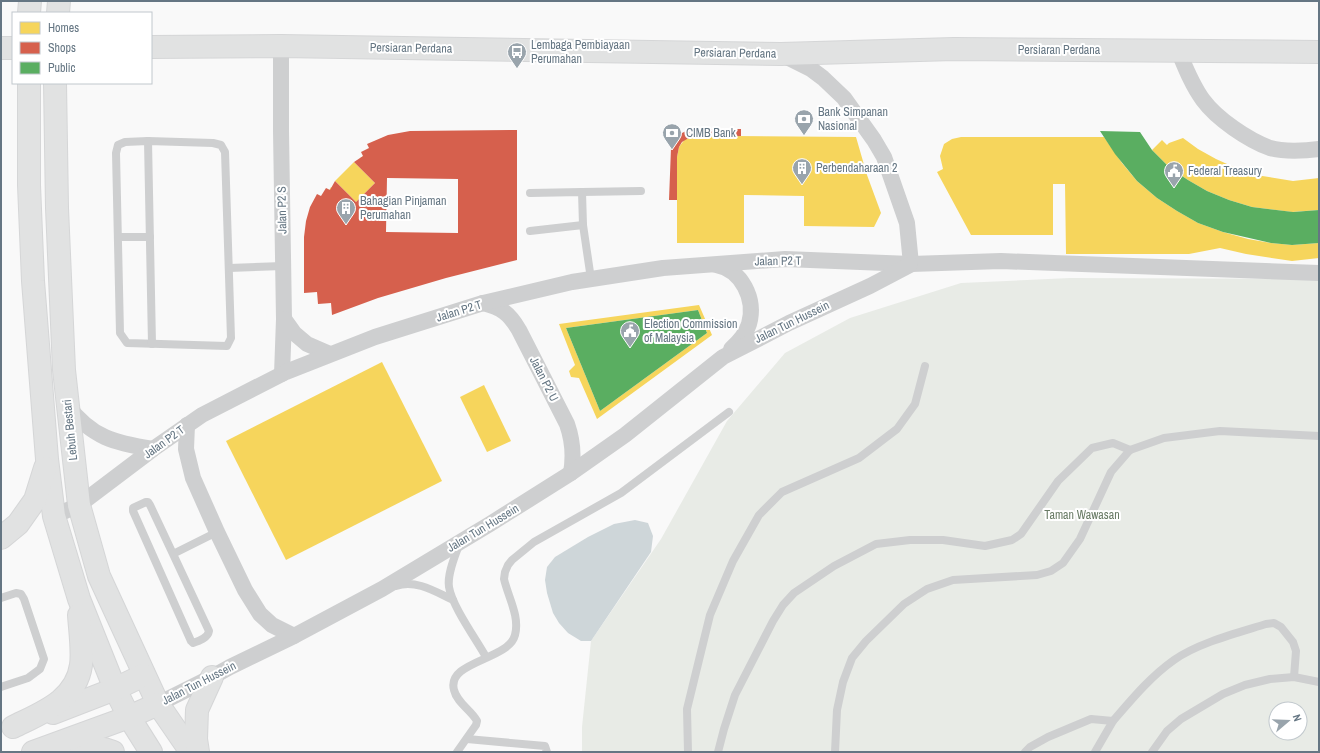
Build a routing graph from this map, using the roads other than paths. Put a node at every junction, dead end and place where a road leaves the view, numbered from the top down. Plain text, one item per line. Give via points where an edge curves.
1 (30, 1) edge
2 (59, 1) edge
3 (30, 12) edge
4 (58, 12) edge
5 (281, 46) junction
6 (152, 47) edge
7 (1, 48) edge
8 (12, 48) edge
9 (1178, 50) junction
10 (1319, 52) edge
11 (780, 54) junction
12 (29, 84) edge
13 (56, 84) edge
14 (148, 141) junction
15 (1319, 150) edge
16 (641, 191) dead end
17 (582, 192) junction
18 (530, 194) dead end
19 (583, 225) junction
20 (530, 231) dead end
21 (118, 237) junction
22 (150, 237) junction
23 (711, 264) junction
24 (911, 264) junction
25 (284, 266) junction
26 (228, 268) junction
27 (1319, 273) edge
28 (591, 279) junction
29 (483, 303) junction
30 (284, 319) junction
31 (152, 344) junction
32 (330, 354) junction
33 (723, 357) junction
34 (925, 366) dead end
35 (282, 374) junction
36 (68, 405) junction
37 (729, 412) dead end
38 (187, 425) junction
39 (1319, 436) edge
40 (154, 449) junction
41 (1130, 450) junction
42 (47, 459) junction
43 (571, 474) junction
44 (79, 505) junction
45 (54, 516) junction
46 (217, 532) junction
47 (1, 538) edge
48 (460, 542) junction
49 (173, 554) junction
50 (372, 595) junction
51 (1, 598) edge
52 (79, 600) junction
53 (453, 600) junction
54 (294, 636) junction
55 (486, 657) junction
56 (144, 675) junction
57 (212, 677) junction
58 (1294, 677) junction
59 (1319, 682) edge
60 (1, 687) edge
61 (115, 689) junction
62 (158, 704) junction
63 (129, 717) junction
64 (1113, 721) junction
65 (7, 729) edge
66 (467, 739) junction
67 (41, 749) edge
68 (113, 752) edge
69 (151, 752) edge
70 (191, 752) edge
71 (198, 752) edge
72 (457, 752) edge
73 (547, 752) edge
74 (688, 752) edge
75 (718, 752) edge
76 (835, 752) edge
77 (1025, 752) edge
78 (1095, 752) edge
79 (1152, 752) edge

1 - 3 main road
2 - 4 main road
5 - 6 main road, Persiaran Perdana
5 - 11 main road, Persiaran Perdana
5 - 25 street, Jalan P2 S
7 - 8 main road
9 - 10 main road, Persiaran Perdana
9 - 11 main road, Persiaran Perdana via 954,50
9 - 15 street via 1189,77 1203,101 1226,123 1246,137 1271,148
11 - 24 street via 811,69 823,78 844,98 874,140 884,157 907,223
12 - 42 main road, Lebuh Bestari via 29,185 33,274
13 - 36 main road, Lebuh Bestari via 57,208 64,370
14 - 21 lane via 118,144
14 - 22 lane
14 - 26 lane via 221,145 225,152
16 - 17 lane
17 - 18 lane
17 - 19 lane
19 - 20 lane
19 - 28 lane
21 - 22 lane
21 - 31 lane via 120,333 127,343
22 - 31 lane
23 - 24 street, Jalan P2 T via 785,259
23 - 28 street, Jalan P2 T
23 - 33 street via 723,266 735,274 744,285 751,311 749,325 743,337
24 - 27 street, Jalan P2 T via 1001,261
24 - 33 street, Jalan Tun Hussein
25 - 26 lane
25 - 30 street, Jalan P2 S
26 - 31 lane via 231,338 227,346
28 - 29 street, Jalan P2 T
29 - 32 street, Jalan P2 T via 375,336
29 - 43 street, Jalan P2 U via 505,312 523,337 571,434 574,458
30 - 32 street via 294,334 307,344
30 - 35 street, Jalan P2 S
32 - 35 street, Jalan P2 T
33 - 43 street, Jalan Tun Hussein via 625,435
34 - 74 lane via 915,404 897,429 859,458 782,492 759,515 733,561 710,614 688,709
35 - 38 street, Jalan P2 T
36 - 40 street via 83,423 98,434 121,444
36 - 44 main road, Lebuh Bestari
37 - 55 lane via 621,494 534,542 512,560 504,579 516,623 516,635 506,649
38 - 40 street, Jalan P2 T
38 - 46 street via 186,449 193,478
39 - 41 lane via 1220,431 1164,438
40 - 44 street, Jalan P2 T
41 - 75 lane via 1113,443 1092,448 1058,481 1021,534 1012,540 985,546 943,540 876,544 834,566 794,593 773,621 735,695
41 - 76 lane via 1111,472 1080,539 1062,563 1051,571 1037,575 953,580 927,589 904,604 866,641 852,658 843,682 837,710
42 - 45 main road, Lebuh Bestari
42 - 47 main road via 35,500 18,524
43 - 48 street, Jalan Tun Hussein
44 - 45 street, Jalan P2 T
44 - 56 main road, Lebuh Bestari via 99,576
45 - 52 main road, Lebuh Bestari
46 - 49 lane
46 - 54 street via 245,590 260,614 272,625
48 - 50 street, Jalan Tun Hussein
48 - 53 lane via 449,585
49 - 49 lane via 209,631 207,637 196,642 191,641 133,508 148,502
50 - 53 lane via 400,585 419,584
50 - 54 street, Jalan Tun Hussein
51 - 60 lane via 21,594 44,659 40,669 28,678
52 - 61 main road, Lebuh Bestari
52 - 65 main road via 82,664 73,688 50,709
53 - 55 lane
54 - 57 street, Jalan Tun Hussein
55 - 66 lane via 457,674 454,681 453,689 457,698 477,721
56 - 61 main road
56 - 62 main road, Lebuh Bestari
57 - 62 street, Jalan Tun Hussein
57 - 71 main road via 197,710
58 - 59 lane
58 - 64 lane via 1296,651 1293,642 1281,627 1274,623 1266,624 1197,647 1175,660 1142,687
58 - 79 lane via 1245,685 1224,694 1181,719 1167,731
61 - 63 main road, Lebuh Bestari
61 - 65 main road
62 - 63 main road, Jalan Tun Hussein
62 - 70 main road, Lebuh Bestari
63 - 67 main road, Jalan Tun Hussein
63 - 69 main road, Lebuh Bestari
64 - 77 lane via 1091,719 1048,737
64 - 78 lane
66 - 72 lane
66 - 73 lane via 545,746
67 - 68 main road

